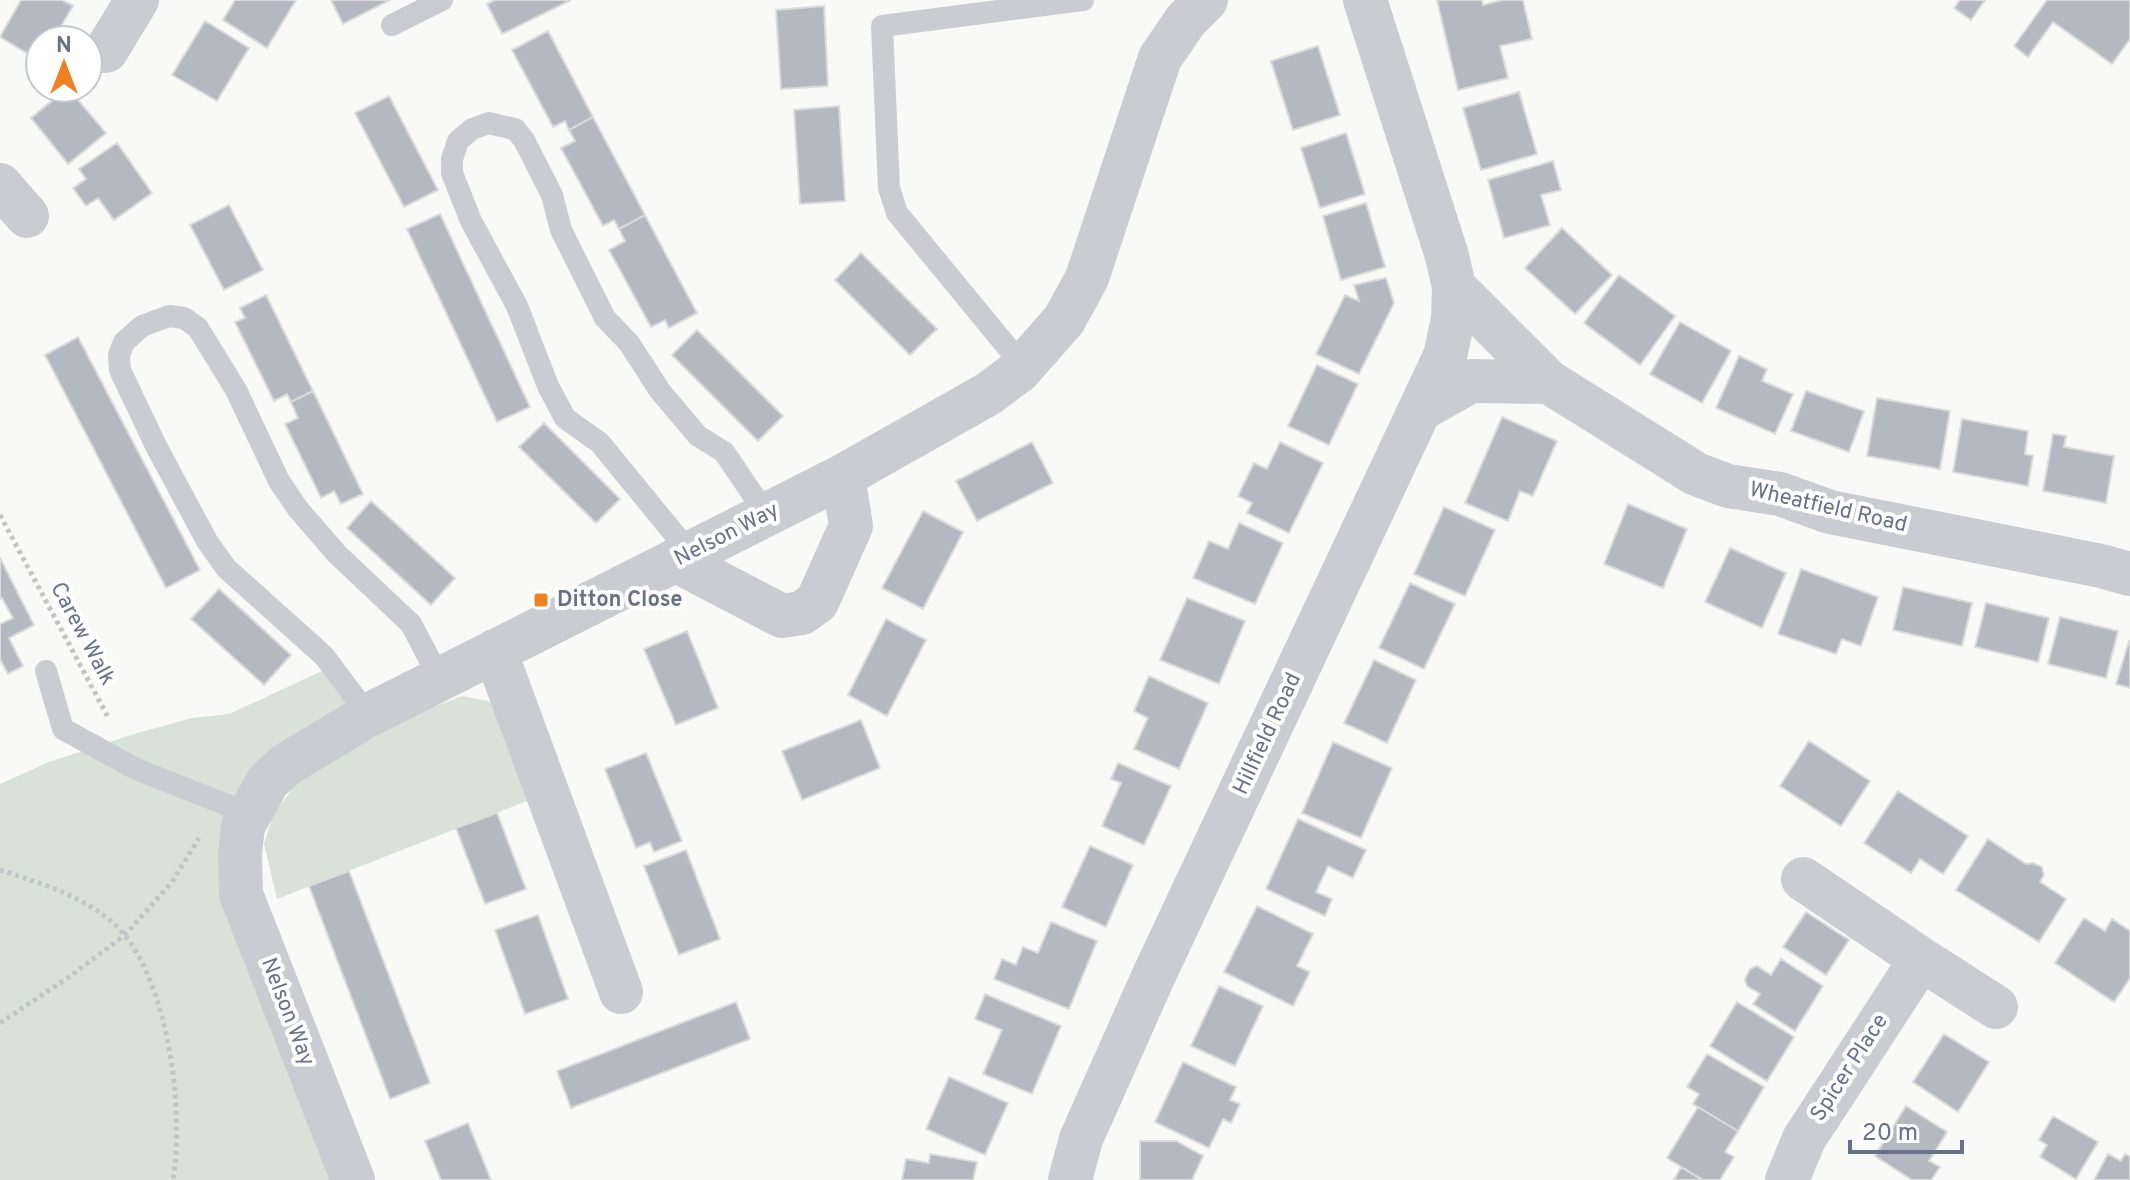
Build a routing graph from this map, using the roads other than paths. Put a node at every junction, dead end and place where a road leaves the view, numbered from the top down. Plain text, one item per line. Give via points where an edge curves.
1 (137, 0) edge
2 (442, 0) edge
3 (1083, 0) edge
4 (1206, 0) edge
5 (1365, 0) edge
6 (392, 25) dead end
7 (106, 51) dead end
8 (1454, 287) junction
9 (1023, 366) junction
10 (1549, 382) junction
11 (1420, 410) junction
12 (843, 476) junction
13 (766, 514) junction
14 (684, 557) junction
15 (2130, 574) edge
16 (495, 651) junction
17 (46, 671) dead end
18 (440, 679) junction
19 (369, 716) junction
20 (250, 814) junction
21 (1803, 879) dead end
22 (1921, 959) junction
23 (621, 992) dead end
24 (1996, 1007) dead end
25 (353, 1180) edge
26 (1070, 1180) edge
27 (1787, 1180) edge

1 - 7 street
2 - 6 lane
3 - 9 lane via 882,26 892,203
4 - 9 street, Nelson Way via 1160,58 1087,278 1064,320
5 - 8 street
8 - 10 street, Wheatfield Road
8 - 11 street, Hillfield Road via 1445,356
9 - 12 street, Nelson Way via 988,394
10 - 11 street via 1471,381
10 - 15 street, Wheatfield Road via 1696,474 1728,486
11 - 26 street, Hillfield Road via 1142,1002 1081,1139
12 - 13 street, Nelson Way
12 - 14 street via 851,526 817,602 802,613 782,616
13 - 14 street, Nelson Way
13 - 14 lane via 724,452 698,436 605,318 524,140 515,129 489,123 472,129 458,141 452,173 471,221 517,306 548,386 565,418 600,443
14 - 16 street, Nelson Way
16 - 18 street, Nelson Way
16 - 23 street
17 - 20 lane via 63,729 136,769
18 - 19 street, Nelson Way
18 - 19 lane via 411,624 317,533 285,491 236,390 198,328 169,316 142,326 124,342 120,370 207,541 226,568 324,656
19 - 20 street, Nelson Way via 287,764 268,781
20 - 25 street, Nelson Way via 243,826 241,894
21 - 22 street
22 - 24 street
22 - 27 street, Spicer Place via 1804,1139

